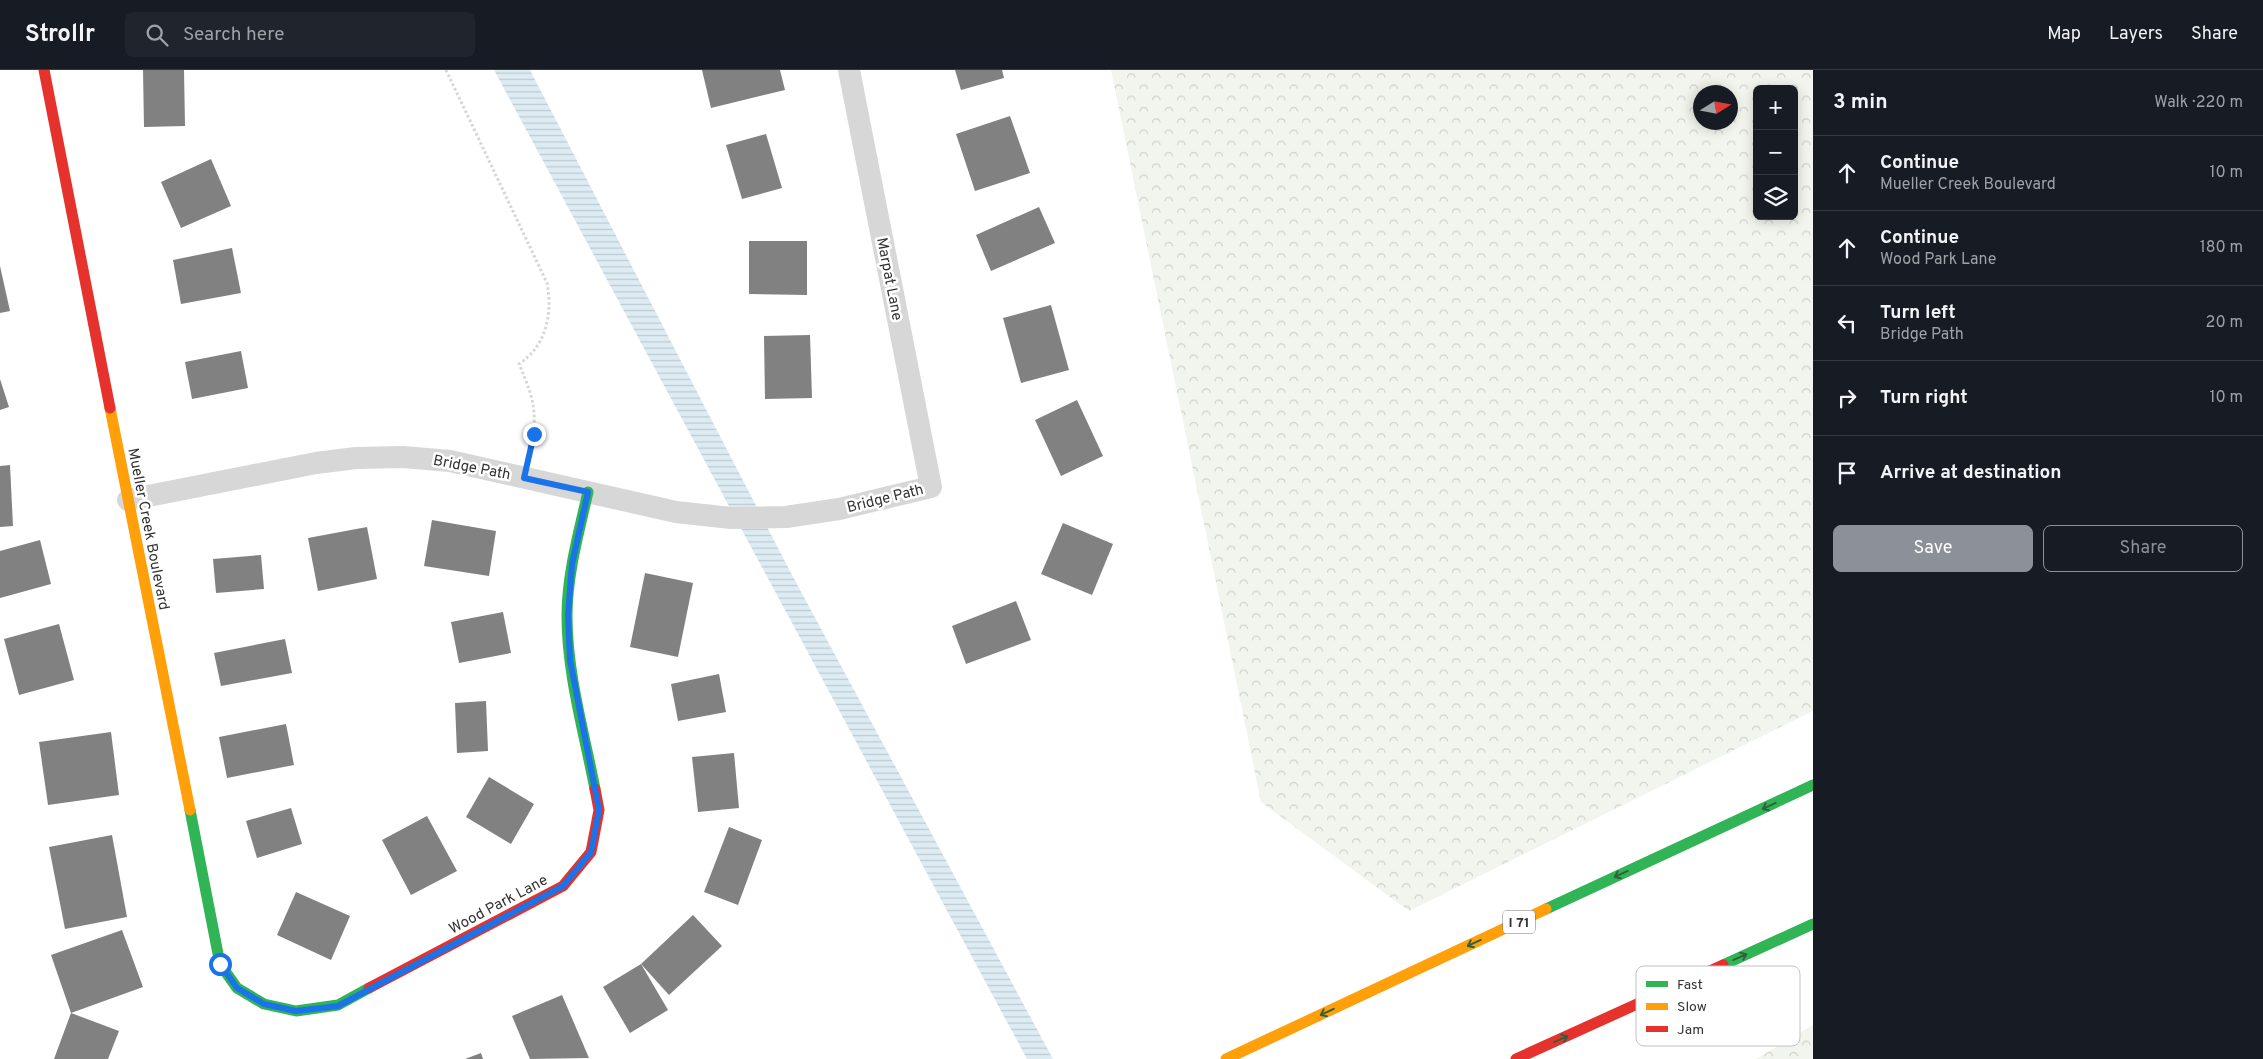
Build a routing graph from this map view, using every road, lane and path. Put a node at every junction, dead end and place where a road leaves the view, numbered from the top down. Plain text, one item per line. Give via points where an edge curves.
1 (44, 70) edge
2 (446, 70) edge
3 (849, 70) edge
4 (524, 478) junction
5 (931, 487) joint
6 (588, 492) junction
7 (128, 500) junction
8 (1813, 785) edge
9 (1813, 924) edge
10 (1721, 966) edge
11 (237, 988) joint
12 (1636, 1004) edge
13 (1226, 1059) edge
14 (1516, 1059) edge

1 - 7 main road, Mueller Creek Boulevard
2 - 4 path via 547,283 551,301 540,344 519,364 536,412
3 - 5 street, Marpat Lane
4 - 6 street, Bridge Path
4 - 7 street, Bridge Path via 450,461 403,456 356,458
5 - 6 street, Bridge Path via 839,509 786,517 740,518 676,512
6 - 11 main road, Wood Park Lane via 572,564 568,615 570,660 599,810 591,852 563,886 338,1006 296,1011 264,1004
7 - 11 main road, Mueller Creek Boulevard via 220,964
8 -> 13 main road, I 71
10 -> 9 main road
14 -> 12 main road

